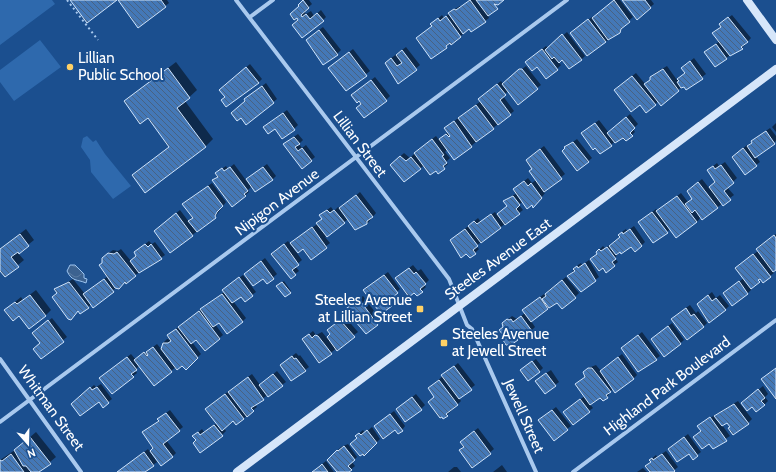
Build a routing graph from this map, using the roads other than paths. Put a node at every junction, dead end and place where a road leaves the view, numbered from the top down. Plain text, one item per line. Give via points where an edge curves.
1 (236, 0) edge
2 (273, 0) edge
3 (567, 0) edge
4 (747, 0) edge
5 (250, 17) junction
6 (776, 40) edge
7 (776, 69) edge
8 (356, 158) junction
9 (460, 305) junction
10 (776, 320) edge
11 (0, 359) edge
12 (30, 400) junction
13 (0, 422) edge
14 (81, 472) edge
15 (237, 472) edge
16 (536, 472) edge
17 (573, 472) edge

1 - 5 street, Lillian Street
2 - 5 street
3 - 8 street, Nipigon Avenue
4 - 6 main road
5 - 8 street, Lillian Street
7 - 9 main road, Steeles Avenue East
8 - 9 street, Lillian Street via 449,279
8 - 12 street, Nipigon Avenue
9 - 15 main road, Steeles Avenue East
9 - 16 street, Jewell Street
10 - 17 street, Highland Park Boulevard
11 - 12 street, Whitman Street
12 - 13 street, Nipigon Avenue
12 - 14 street, Whitman Street

